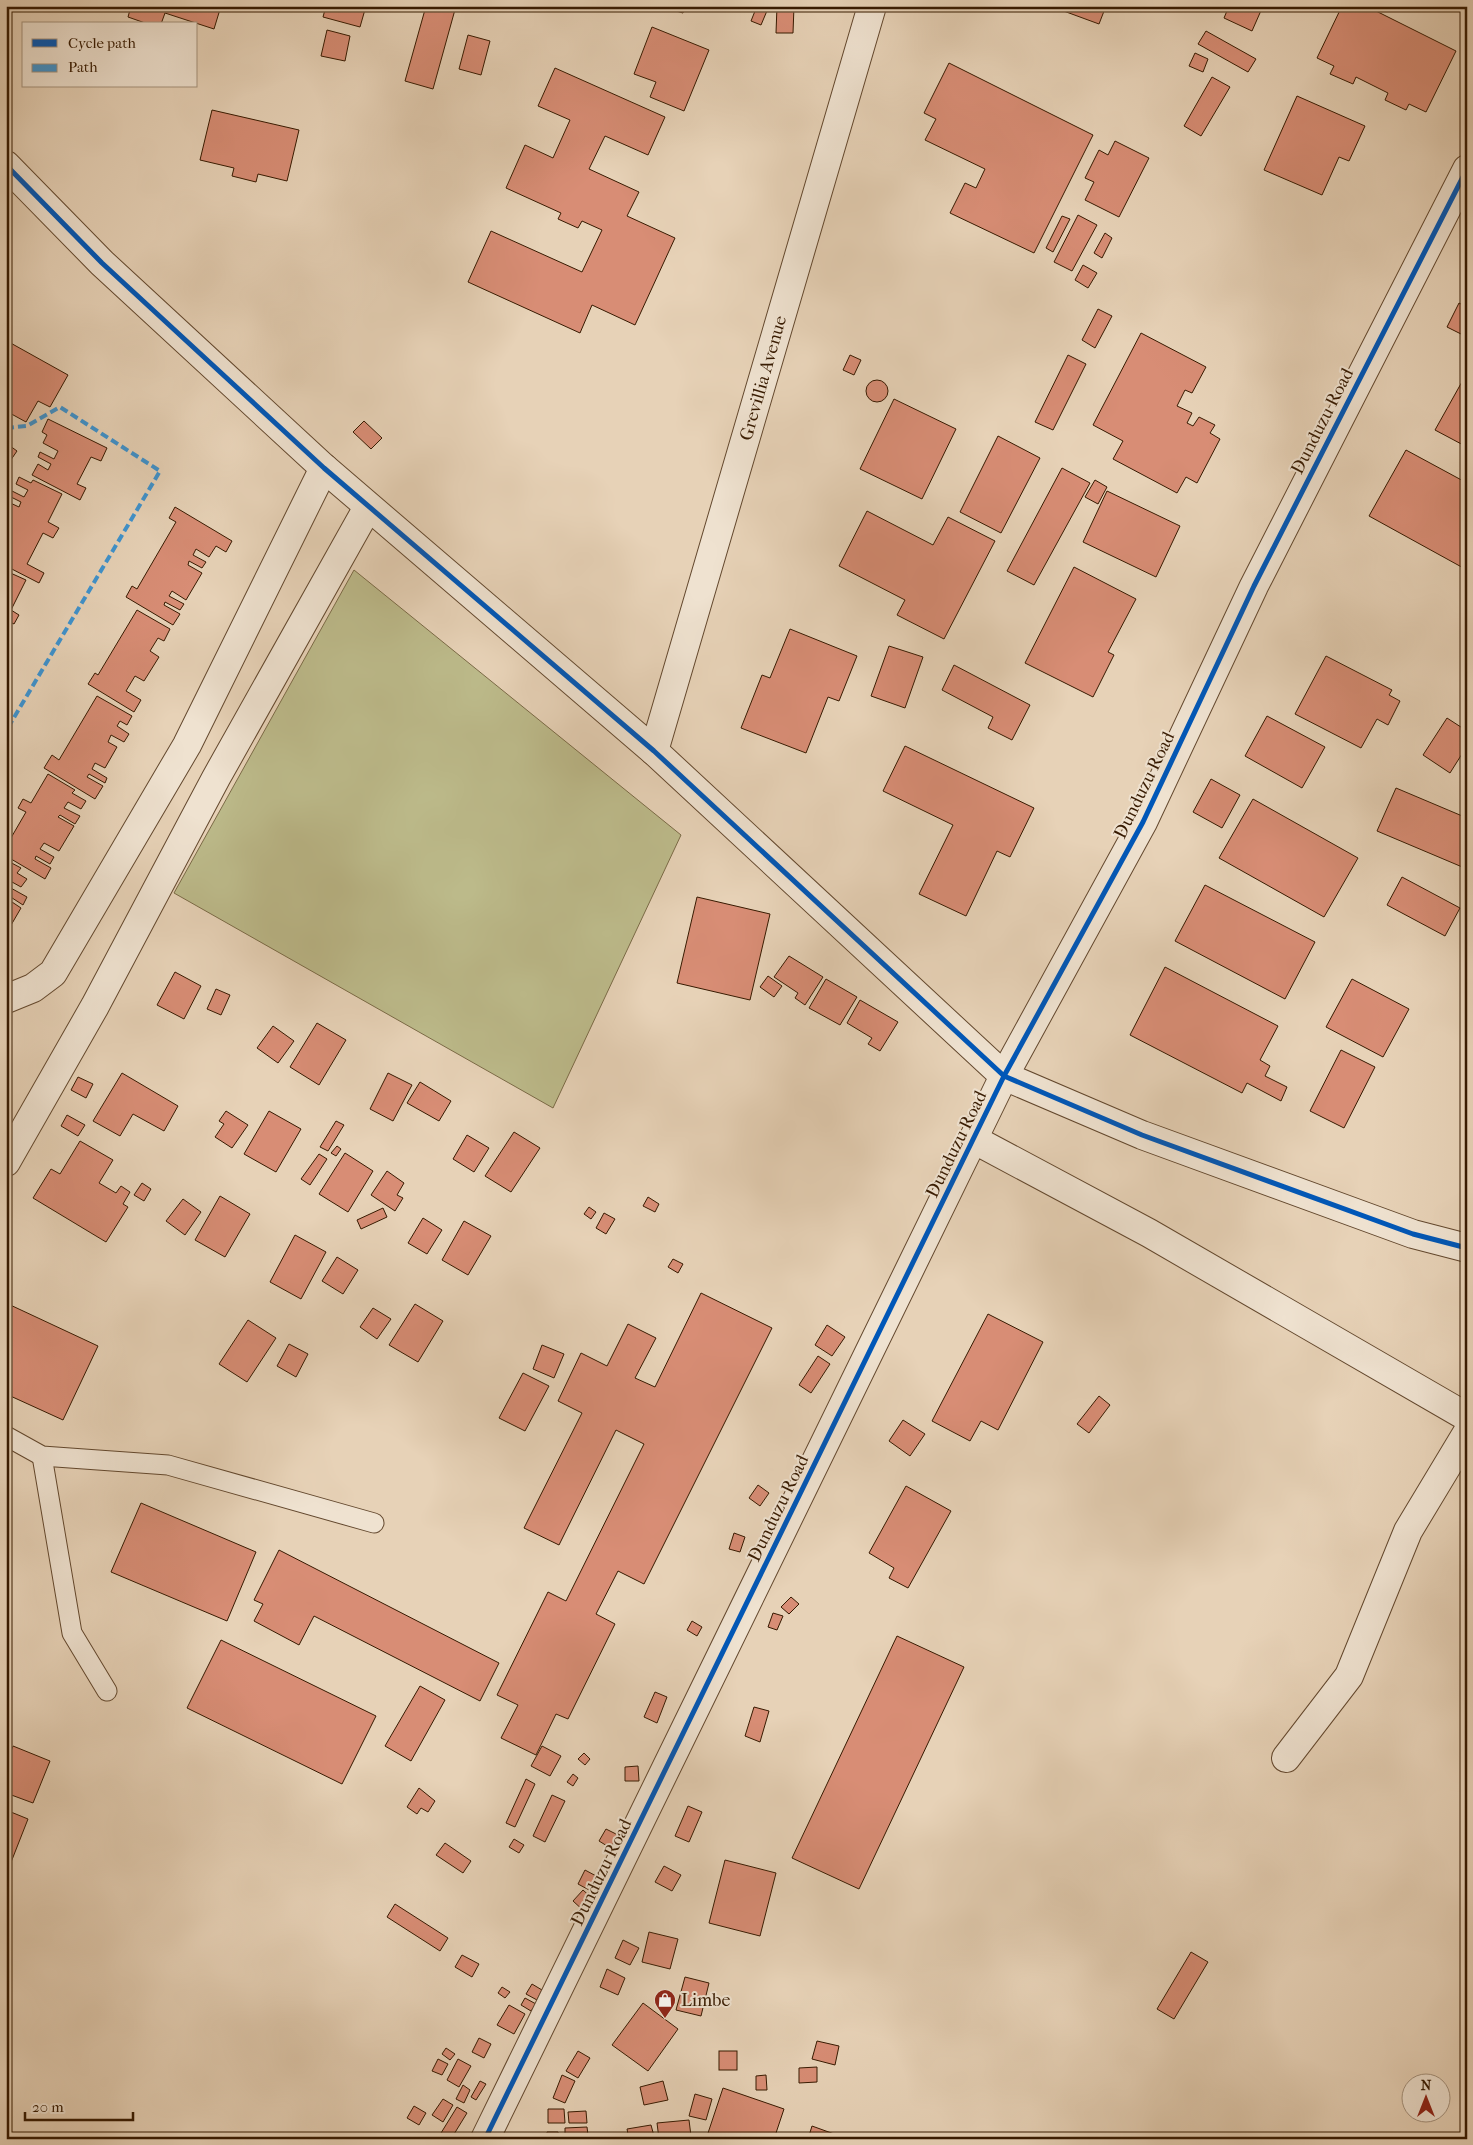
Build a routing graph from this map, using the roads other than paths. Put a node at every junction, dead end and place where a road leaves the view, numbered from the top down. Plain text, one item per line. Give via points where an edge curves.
1 (872, 6) edge
2 (6, 165) edge
3 (1467, 169) edge
4 (324, 468) junction
5 (368, 507) junction
6 (654, 751) junction
7 (6, 999) edge
8 (1004, 1076) junction
9 (973, 1139) junction
10 (6, 1162) edge
11 (1467, 1248) edge
12 (1467, 1417) edge
13 (1467, 1433) edge
14 (6, 1436) edge
15 (42, 1456) junction
16 (374, 1523) dead end
17 (107, 1691) dead end
18 (1286, 1758) dead end
19 (486, 2139) edge

1 - 6 street, Grevillia Avenue
2 - 4 street via 102,263
3 - 8 street, Dunduzu Road via 1254,586 1143,822
4 - 5 street
4 - 7 street via 187,745 53,973 33,988
5 - 6 street
5 - 10 street
6 - 8 street
8 - 9 street, Dunduzu Road
8 - 11 street via 1142,1136 1414,1234
9 - 12 street via 1149,1232
9 - 19 street, Dunduzu Road
13 - 18 street via 1408,1531 1349,1676
14 - 15 lane
15 - 16 lane via 168,1465
15 - 17 lane via 72,1633

